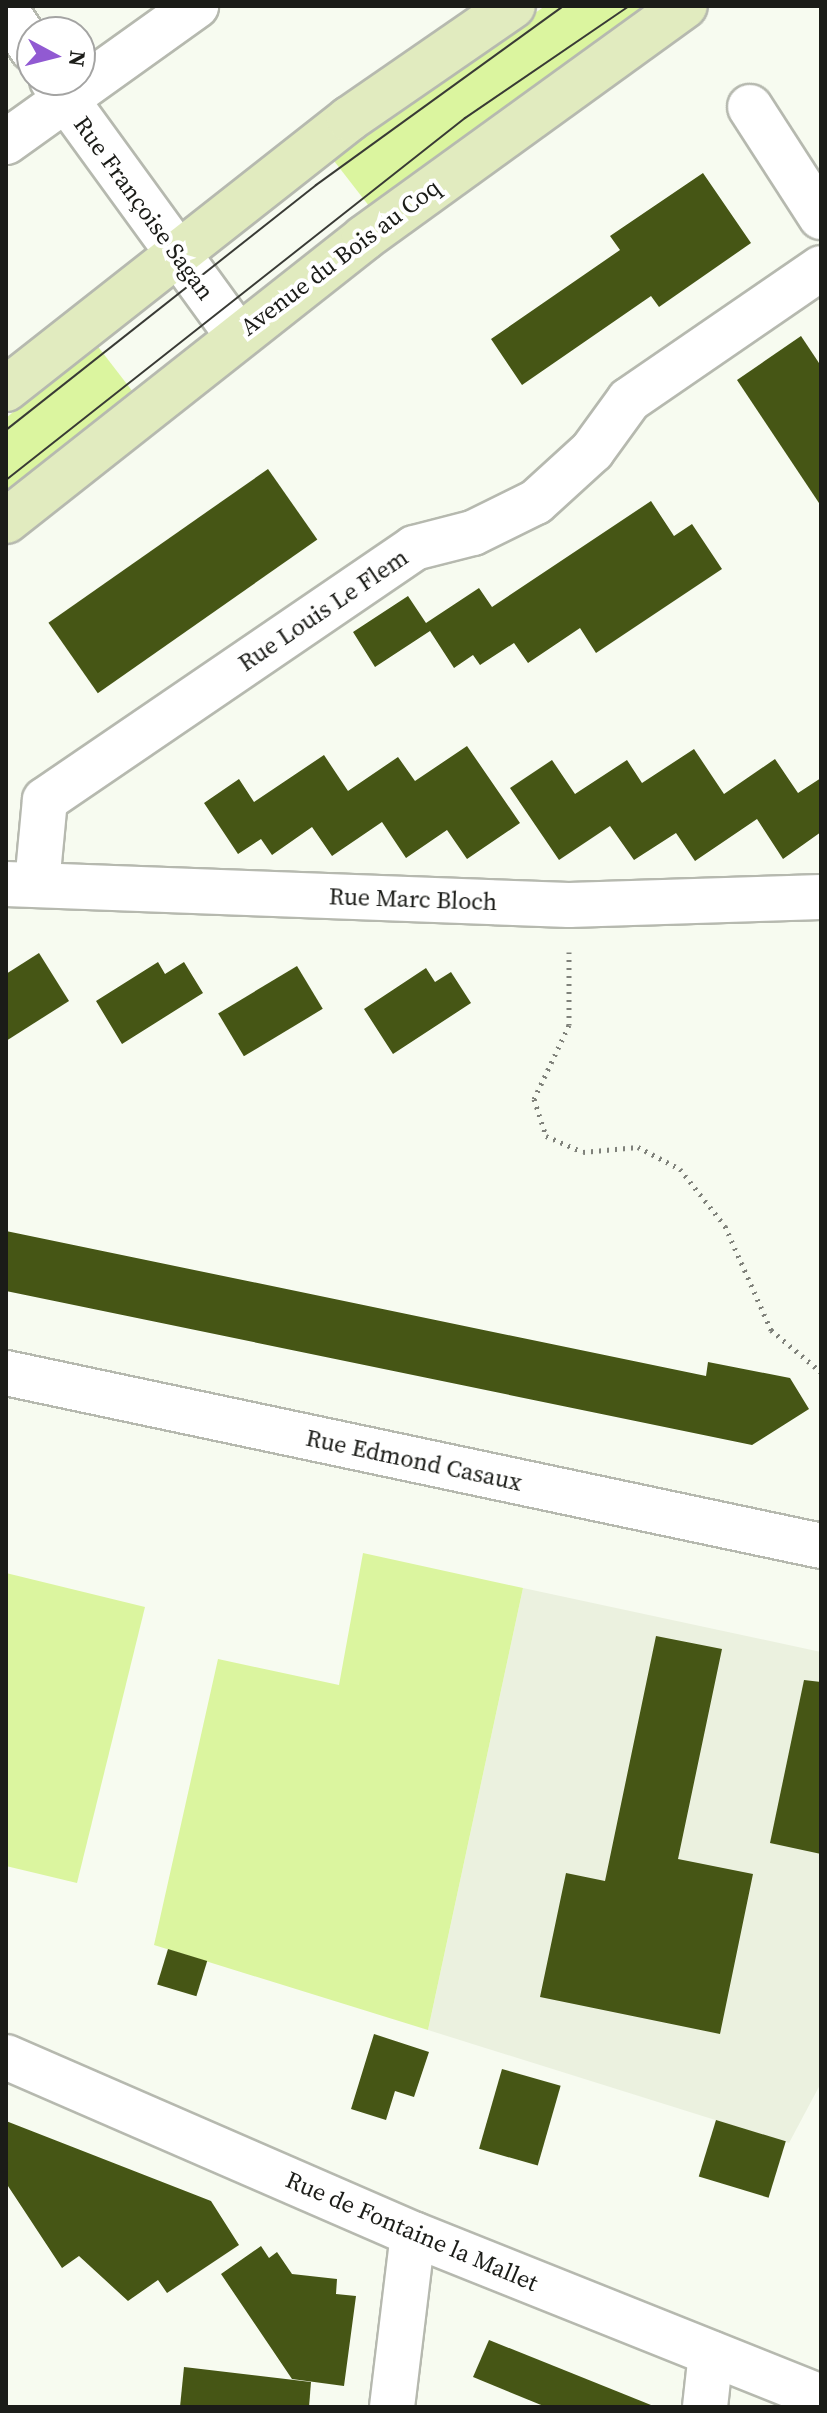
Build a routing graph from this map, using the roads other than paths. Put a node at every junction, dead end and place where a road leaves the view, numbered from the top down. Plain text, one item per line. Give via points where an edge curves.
1 (196, 6) edge
2 (513, 6) edge
3 (685, 6) edge
4 (96, 67) edge
5 (53, 96) edge
6 (63, 96) edge
7 (750, 107) dead end
8 (6, 142) edge
9 (821, 217) edge
10 (177, 253) junction
11 (821, 268) edge
12 (237, 335) junction
13 (6, 389) edge
14 (6, 521) edge
15 (22, 884) edge
16 (821, 897) edge
17 (6, 1373) edge
18 (821, 1546) edge
19 (6, 2057) edge
20 (413, 2234) junction
21 (711, 2353) junction
22 (821, 2397) edge
23 (392, 2407) edge
24 (705, 2407) edge

1 - 4 street
2 - 10 main road via 349,119
3 - 12 main road, Avenue du Bois au Coq
5 - 8 street
6 - 10 street, Rue Françoise Sagan
7 - 9 street
10 - 12 street, Rue Françoise Sagan
10 - 13 main road
11 - 15 street, Rue Louis Le Flem via 629,400 592,451 536,502 473,533 414,548 45,800
12 - 14 main road, Avenue du Bois au Coq
15 - 16 street, Rue Marc Bloch via 569,905
17 - 18 street, Rue Edmond Casaux
19 - 20 street, Rue de Fontaine la Mallet
20 - 21 street, Rue de Fontaine la Mallet
20 - 23 street
21 - 22 street, Rue de Fontaine la Mallet
21 - 24 street

